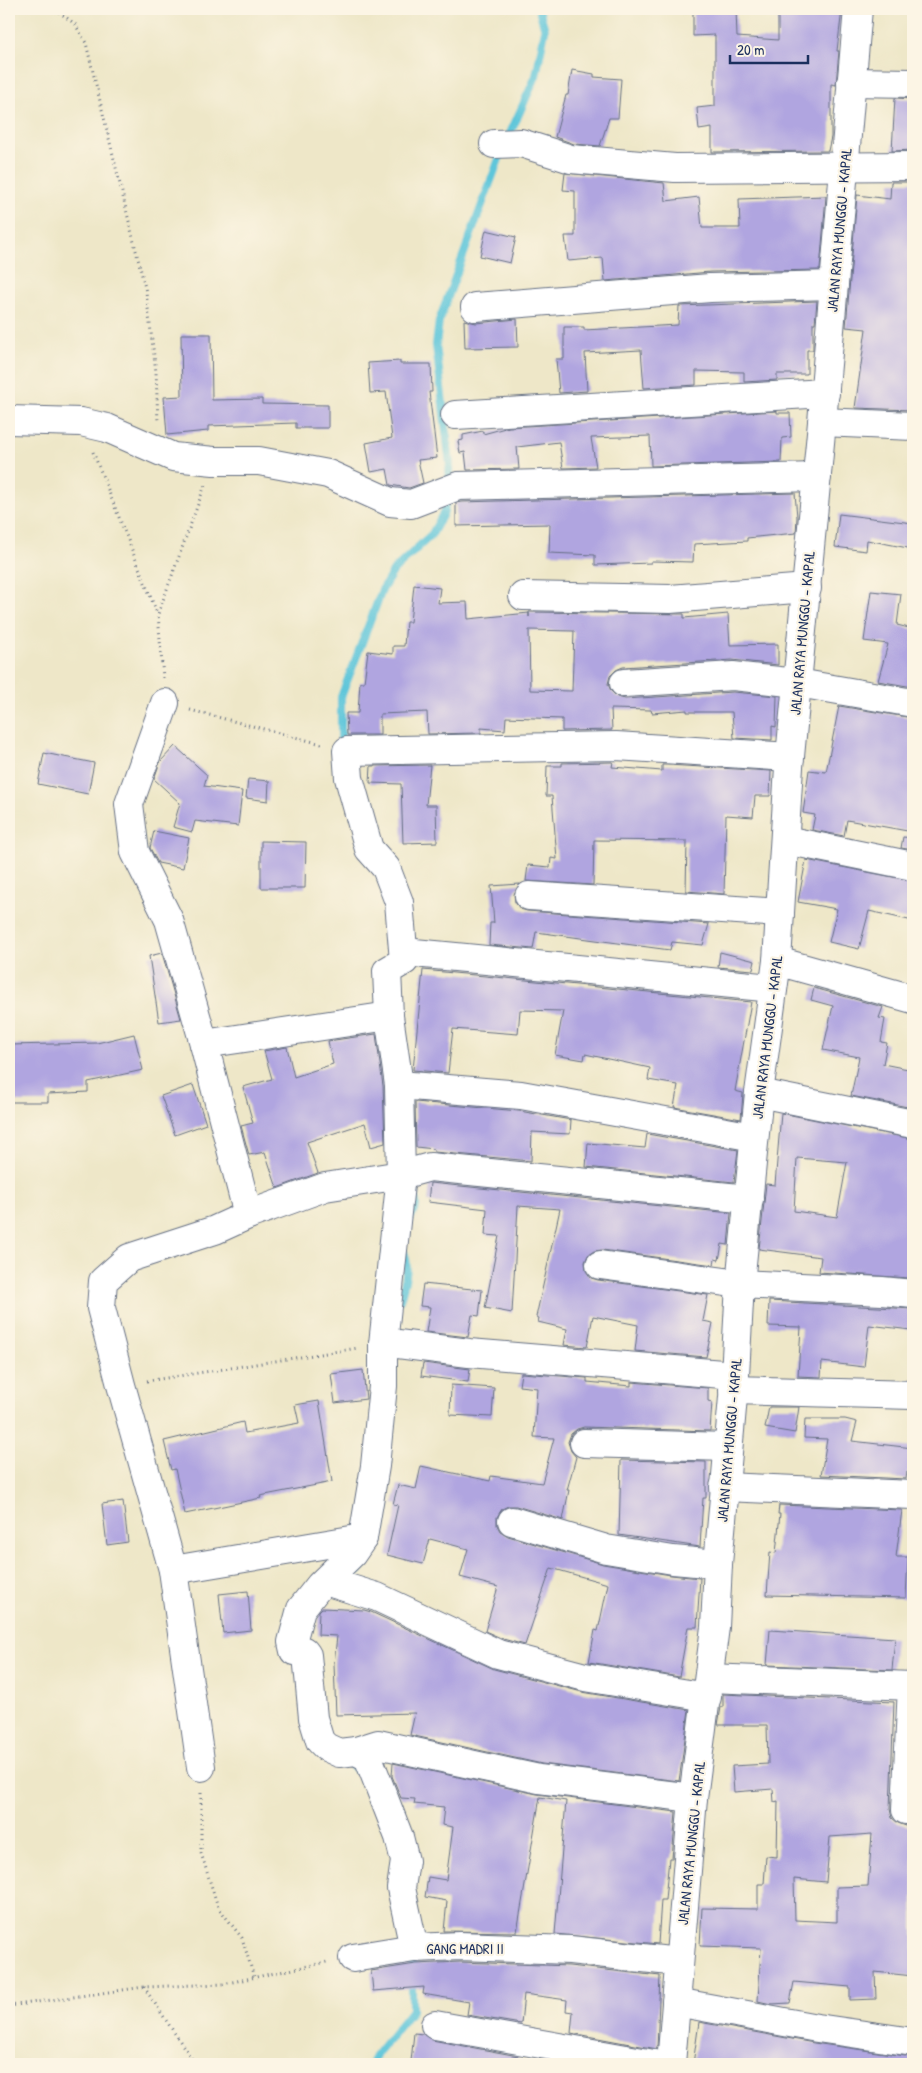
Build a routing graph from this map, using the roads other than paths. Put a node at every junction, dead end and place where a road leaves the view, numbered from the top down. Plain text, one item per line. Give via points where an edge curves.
1 (858, 9) edge
2 (851, 82) junction
3 (913, 83) edge
4 (494, 144) dead end
5 (845, 166) junction
6 (913, 166) edge
7 (834, 285) junction
8 (475, 307) dead end
9 (825, 394) junction
10 (455, 415) dead end
11 (9, 420) edge
12 (822, 422) junction
13 (913, 426) edge
14 (817, 477) junction
15 (807, 588) junction
16 (523, 596) dead end
17 (624, 683) dead end
18 (798, 683) junction
19 (165, 703) road end
20 (913, 703) edge
21 (790, 757) junction
22 (785, 840) junction
23 (913, 866) edge
24 (529, 896) dead end
25 (780, 913) junction
26 (404, 952) junction
27 (775, 974) junction
28 (913, 999) edge
29 (389, 1016) junction
30 (204, 1044) junction
31 (400, 1085) junction
32 (759, 1093) junction
33 (913, 1124) edge
34 (754, 1137) junction
35 (401, 1175) junction
36 (749, 1199) junction
37 (248, 1215) junction
38 (600, 1265) dead end
39 (740, 1284) junction
40 (913, 1294) edge
41 (383, 1344) junction
42 (734, 1382) junction
43 (913, 1395) edge
44 (584, 1443) dead end
45 (728, 1447) junction
46 (724, 1487) junction
47 (913, 1495) edge
48 (512, 1521) dead end
49 (363, 1538) junction
50 (718, 1564) junction
51 (173, 1570) junction
52 (325, 1581) junction
53 (708, 1688) junction
54 (911, 1735) edge
55 (356, 1751) junction
56 (201, 1767) road end
57 (694, 1798) junction
58 (906, 1810) dead end
59 (414, 1948) junction
60 (354, 1958) road end
61 (678, 1962) junction
62 (676, 2002) junction
63 (435, 2024) dead end
64 (913, 2042) edge
65 (654, 2064) edge
66 (671, 2064) edge

1 - 2 street, JALAN RAYA MUNGGU - KAPAL
2 - 3 street
2 - 5 street, JALAN RAYA MUNGGU - KAPAL
4 - 5 street via 522,143 571,159 675,168
5 - 6 street
5 - 7 street, JALAN RAYA MUNGGU - KAPAL
7 - 8 street via 710,288
7 - 9 street, JALAN RAYA MUNGGU - KAPAL
9 - 10 street
9 - 12 street, JALAN RAYA MUNGGU - KAPAL
11 - 14 street via 81,422 108,428 173,457 259,461 328,474 390,502 411,504 458,486
12 - 13 street
12 - 14 street, JALAN RAYA MUNGGU - KAPAL
14 - 15 street, JALAN RAYA MUNGGU - KAPAL
15 - 16 street via 670,599
15 - 18 street, JALAN RAYA MUNGGU - KAPAL
17 - 18 street via 733,676
18 - 20 street
18 - 21 street, JALAN RAYA MUNGGU - KAPAL
19 - 30 street via 129,804 135,852 169,920
21 - 22 street, JALAN RAYA MUNGGU - KAPAL
21 - 26 street via 616,746 347,750 349,778 369,850 386,868 399,902
22 - 23 street
22 - 25 street, JALAN RAYA MUNGGU - KAPAL
24 - 25 street
25 - 27 street, JALAN RAYA MUNGGU - KAPAL
26 - 27 street
26 - 29 street via 404,961 387,971
27 - 28 street
27 - 32 street, JALAN RAYA MUNGGU - KAPAL
29 - 30 street
29 - 31 street
30 - 37 street
31 - 34 street via 521,1095
31 - 35 street
32 - 33 street
32 - 34 street, JALAN RAYA MUNGGU - KAPAL
34 - 36 street, JALAN RAYA MUNGGU - KAPAL
35 - 36 street via 430,1168
35 - 37 street via 325,1187
35 - 41 street
36 - 39 street, JALAN RAYA MUNGGU - KAPAL
37 - 51 street via 215,1230 128,1258 103,1281 101,1308
38 - 39 street
39 - 40 street
39 - 42 street, JALAN RAYA MUNGGU - KAPAL
41 - 42 street
41 - 49 street via 381,1406
42 - 43 street
42 - 45 street, JALAN RAYA MUNGGU - KAPAL
44 - 45 street
45 - 46 street, JALAN RAYA MUNGGU - KAPAL
46 - 47 street
46 - 50 street, JALAN RAYA MUNGGU - KAPAL
48 - 50 street via 606,1549
49 - 51 street
49 - 52 street
50 - 53 street, JALAN RAYA MUNGGU - KAPAL
51 - 56 street
52 - 53 street via 377,1597 498,1654 585,1677
52 - 55 street via 300,1609 292,1642 294,1651 304,1651 307,1655 313,1718 320,1742 339,1753
53 - 54 street via 912,1686
53 - 57 street, JALAN RAYA MUNGGU - KAPAL
54 - 58 street
55 - 57 street via 378,1744 539,1779
55 - 59 street via 368,1757 399,1836 405,1861 401,1888
57 - 61 street, JALAN RAYA MUNGGU - KAPAL
59 - 60 street, GANG MADRI II
59 - 61 street, GANG MADRI II via 460,1946 570,1950
61 - 62 street, JALAN RAYA MUNGGU - KAPAL
62 - 64 street
62 - 66 street, JALAN RAYA MUNGGU - KAPAL
63 - 65 street

